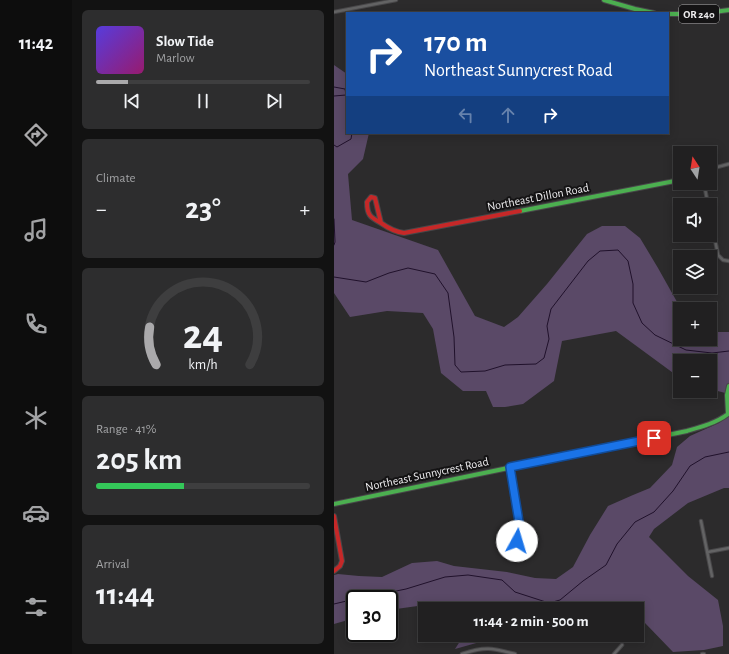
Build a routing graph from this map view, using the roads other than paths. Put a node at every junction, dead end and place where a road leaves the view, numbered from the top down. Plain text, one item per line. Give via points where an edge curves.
1 (396, 0) edge
2 (604, 0) edge
3 (729, 10) edge
4 (334, 12) edge
5 (650, 12) edge
6 (669, 14) edge
7 (729, 164) edge
8 (717, 167) edge
9 (673, 181) edge
10 (381, 223) junction
11 (716, 242) edge
12 (729, 262) edge
13 (729, 386) edge
14 (510, 467) junction
15 (334, 504) edge
16 (334, 516) edge
17 (702, 521) dead end
18 (520, 548) dead end
19 (729, 548) edge
20 (708, 552) junction
21 (334, 571) edge
22 (712, 576) dead end
23 (622, 645) dead end
24 (462, 654) edge
25 (515, 654) edge
26 (614, 654) edge

1 - 4 street
2 - 5 street
3 - 6 street, OR 240 via 703,14
7 - 8 street
9 - 10 street, Northeast Dillon Road via 412,232 399,233
10 - 10 street via 375,198 371,197 366,203 367,212 370,217
11 - 12 street via 718,254
13 - 14 street, Northeast Sunnycrest Road via 728,414 713,423 687,431
14 - 15 street, Northeast Sunnycrest Road
14 - 18 street via 521,534 516,543
16 - 21 street via 342,561
17 - 20 street
19 - 20 street
20 - 22 street
23 - 26 street
24 - 25 street via 489,648

